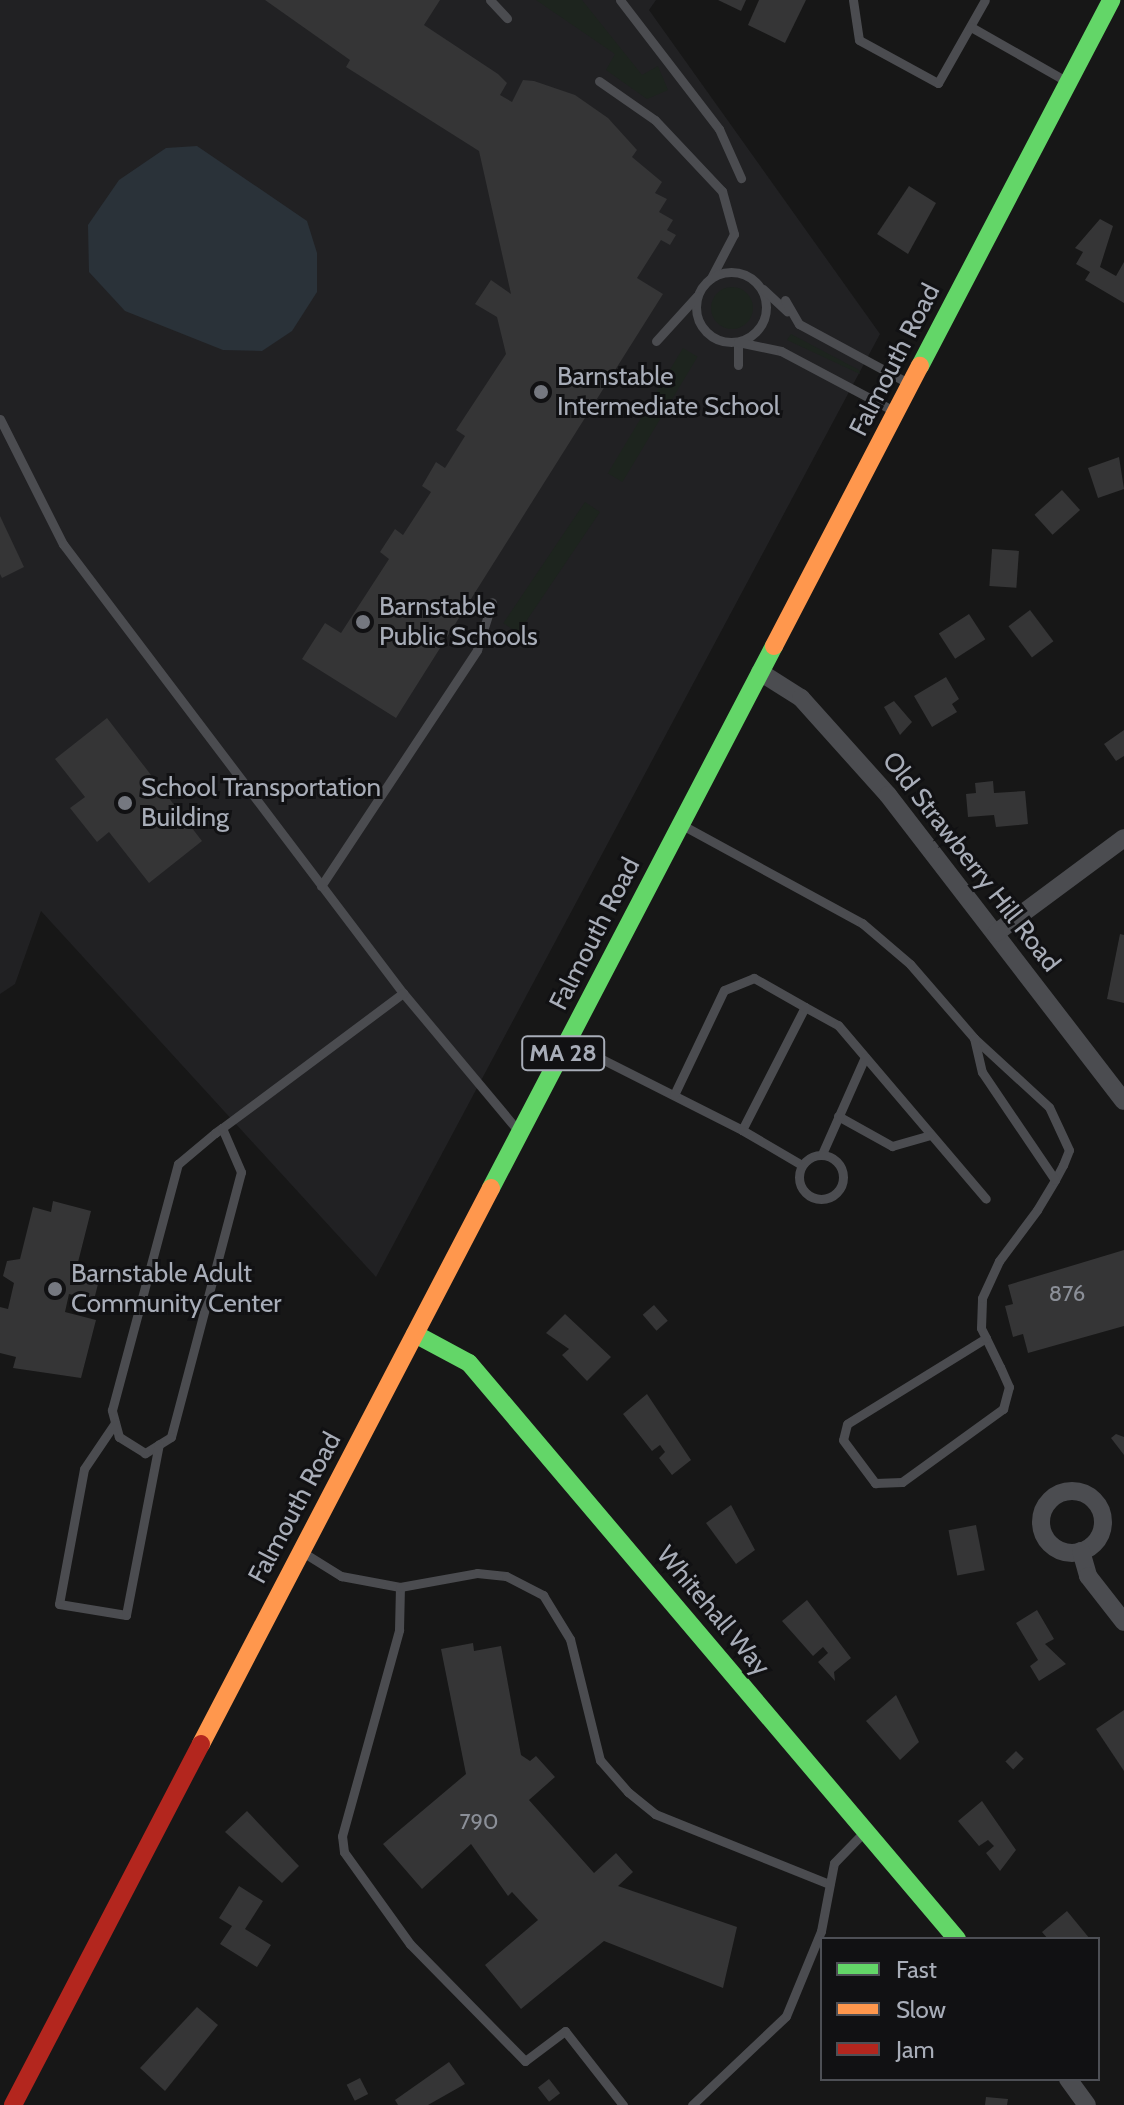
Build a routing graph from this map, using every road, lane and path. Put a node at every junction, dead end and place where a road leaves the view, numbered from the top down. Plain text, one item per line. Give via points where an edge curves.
1 (490, 0) edge
2 (620, 0) edge
3 (853, 0) edge
4 (985, 0) edge
5 (1111, 0) edge
6 (507, 18) dead end
7 (971, 27) junction
8 (599, 81) dead end
9 (1068, 82) junction
10 (741, 178) dead end
11 (711, 278) junction
12 (761, 287) junction
13 (697, 296) junction
14 (785, 300) dead end
15 (790, 313) junction
16 (656, 341) dead end
17 (738, 342) junction
18 (738, 365) dead end
19 (911, 385) junction
20 (897, 413) junction
21 (0, 419) edge
22 (492, 602) dead end
23 (760, 672) junction
24 (681, 825) junction
25 (1124, 838) edge
26 (321, 886) junction
27 (996, 933) junction
28 (403, 993) junction
29 (805, 1007) junction
30 (974, 1038) junction
31 (569, 1042) junction
32 (865, 1057) junction
33 (674, 1095) junction
34 (1124, 1101) edge
35 (838, 1116) junction
36 (222, 1128) junction
37 (742, 1130) junction
38 (520, 1132) junction
39 (930, 1135) junction
40 (822, 1154) junction
41 (802, 1165) junction
42 (1055, 1180) junction
43 (986, 1199) dead end
44 (415, 1334) junction
45 (986, 1338) junction
46 (115, 1423) junction
47 (159, 1444) junction
48 (301, 1551) junction
49 (1081, 1551) dead end
50 (400, 1587) junction
51 (1124, 1622) edge
52 (865, 1831) junction
53 (829, 1884) junction
54 (955, 1937) edge
55 (1069, 2081) edge
56 (0, 2101) edge
57 (5, 2105) edge
58 (13, 2105) edge
59 (623, 2105) edge
60 (692, 2105) edge
61 (1087, 2105) edge

1 - 6 lane
2 - 10 lane via 719,129
3 - 7 lane via 859,40 938,83
4 - 7 lane
5 - 9 main road, Falmouth Road / MA 28
7 - 9 lane
8 - 11 lane via 655,120 729,203 734,234
9 - 19 main road, Falmouth Road / MA 28
11 - 12 lane via 732,271
11 - 13 lane
12 - 15 lane
12 - 17 lane via 765,320
13 - 16 lane
13 - 17 lane via 704,331
14 - 15 lane
15 - 19 lane
17 - 18 lane
17 - 20 lane via 781,351
19 - 20 main road, Falmouth Road / MA 28
20 - 23 main road, Falmouth Road / MA 28
21 - 26 lane via 63,544
22 - 26 lane via 477,650
23 - 24 main road, Falmouth Road / MA 28
23 - 27 street, Old Strawberry Hill Road via 801,698
24 - 30 lane via 862,923 919,973
24 - 31 main road, Falmouth Road / MA 28
25 - 27 street
26 - 28 lane
27 - 34 street, Old Strawberry Hill Road
28 - 36 lane
28 - 38 lane
29 - 32 lane via 838,1025
29 - 33 lane via 754,978 724,990
29 - 37 lane
30 - 42 lane via 982,1072
30 - 42 lane via 1008,1064 1061,1124 1069,1150
31 - 33 lane
31 - 38 main road, Falmouth Road / MA 28
32 - 35 lane
32 - 39 lane
33 - 37 lane
35 - 39 lane via 892,1146
35 - 40 lane
36 - 46 lane via 178,1164 112,1410
36 - 47 lane via 241,1172 171,1437
37 - 41 lane
38 - 44 main road, Falmouth Road / MA 28
39 - 43 lane
40 - 41 lane
40 - 41 lane via 843,1171 832,1197 805,1192
42 - 45 lane via 990,1280 981,1317
44 - 48 main road, Falmouth Road / MA 28
44 - 52 main road, Whitehall Way via 469,1363
45 - 45 lane via 1009,1387 1003,1409 902,1482 875,1483 843,1440 847,1424
46 - 47 lane via 119,1437 145,1453
46 - 47 lane via 84,1469 59,1604 126,1615
48 - 50 lane via 341,1576
48 - 58 main road, Falmouth Road / MA 28
49 - 51 street via 1088,1576
50 - 53 lane via 477,1573 506,1576 543,1595 570,1639 600,1760 628,1792 655,1814
50 - 59 lane via 399,1630 342,1836 344,1852 410,1944 505,2043 525,2061 565,2031
52 - 53 lane via 834,1863
52 - 54 main road, Whitehall Way
53 - 60 lane via 821,1931 786,2016
55 - 61 street
56 - 57 street

